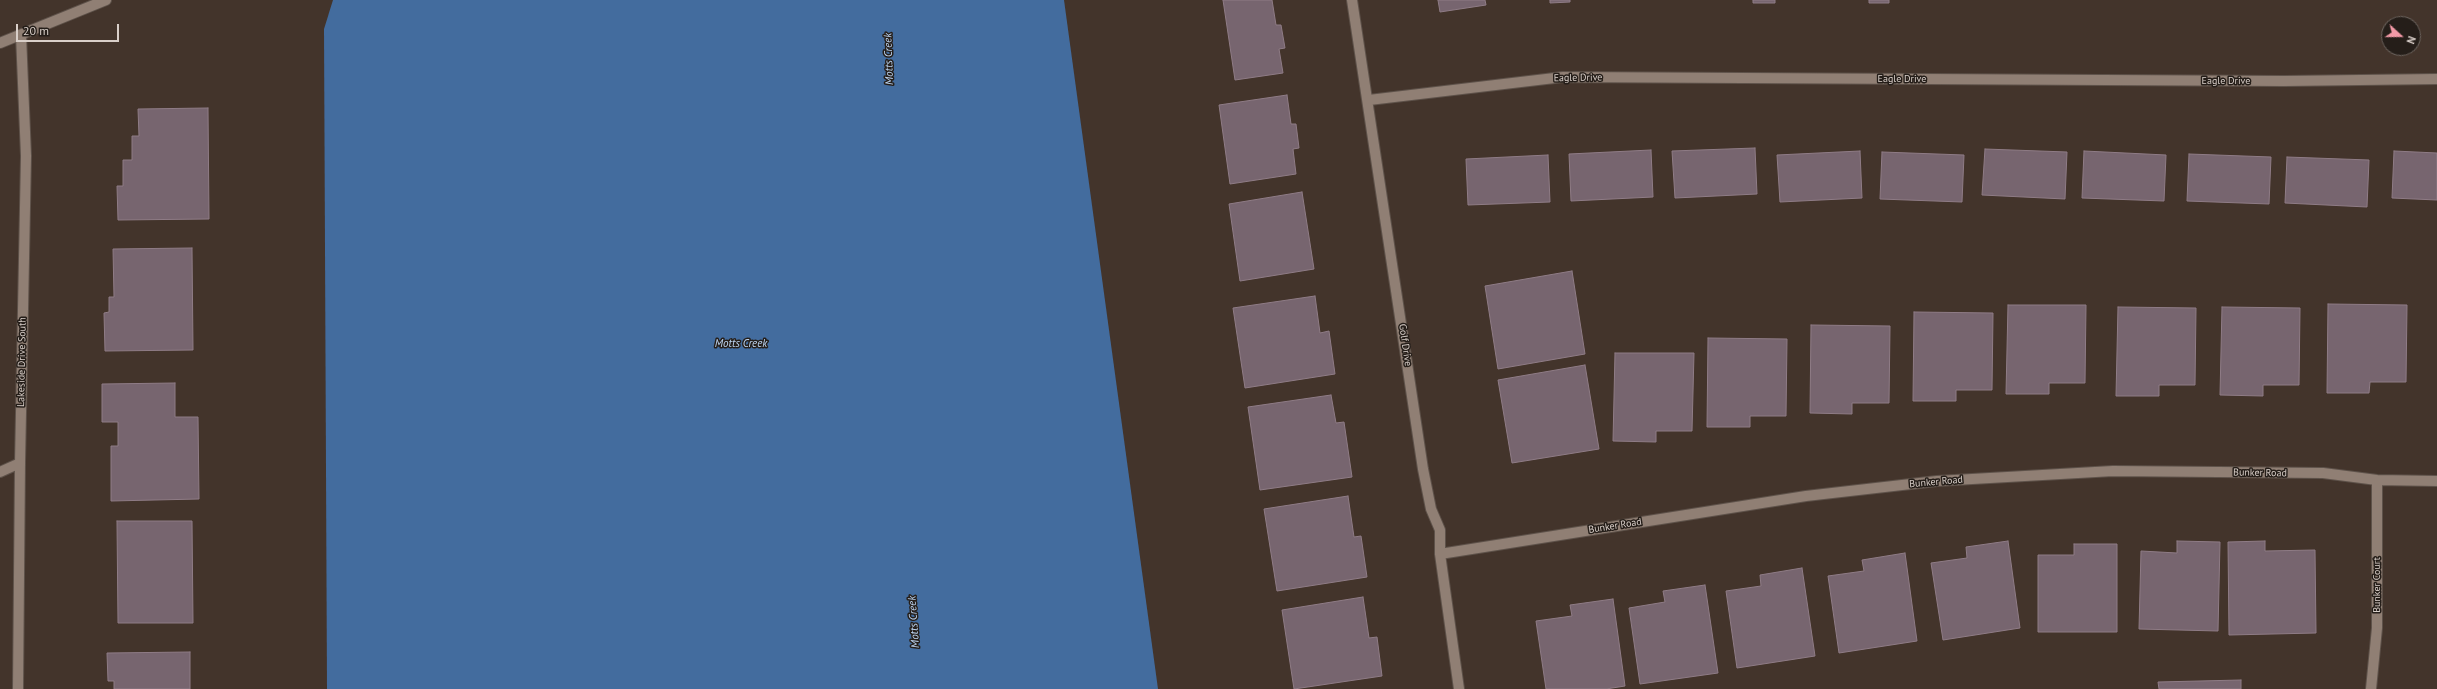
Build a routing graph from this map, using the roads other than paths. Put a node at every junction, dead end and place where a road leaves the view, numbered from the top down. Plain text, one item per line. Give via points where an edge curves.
1 (106, 0) edge
2 (1352, 0) edge
3 (21, 34) junction
4 (0, 43) edge
5 (2437, 79) edge
6 (1369, 100) junction
7 (20, 463) junction
8 (0, 472) edge
9 (2377, 480) junction
10 (2437, 481) edge
11 (1440, 554) junction
12 (18, 689) edge
13 (1459, 689) edge
14 (2371, 689) edge

1 - 3 street
2 - 6 street, Golf Drive
3 - 4 street
3 - 7 street, Lakeside Drive South via 26,156
5 - 6 street, Eagle Drive via 2284,82 1563,77
6 - 11 street, Golf Drive via 1423,469 1431,509 1440,530
7 - 8 street
7 - 12 street, Lakeside Drive South
9 - 10 street, Bunker Road
9 - 11 street, Bunker Road via 2323,473 2113,471 1937,481 1806,496
9 - 14 street, Bunker Court via 2377,628
11 - 13 street, Golf Drive

